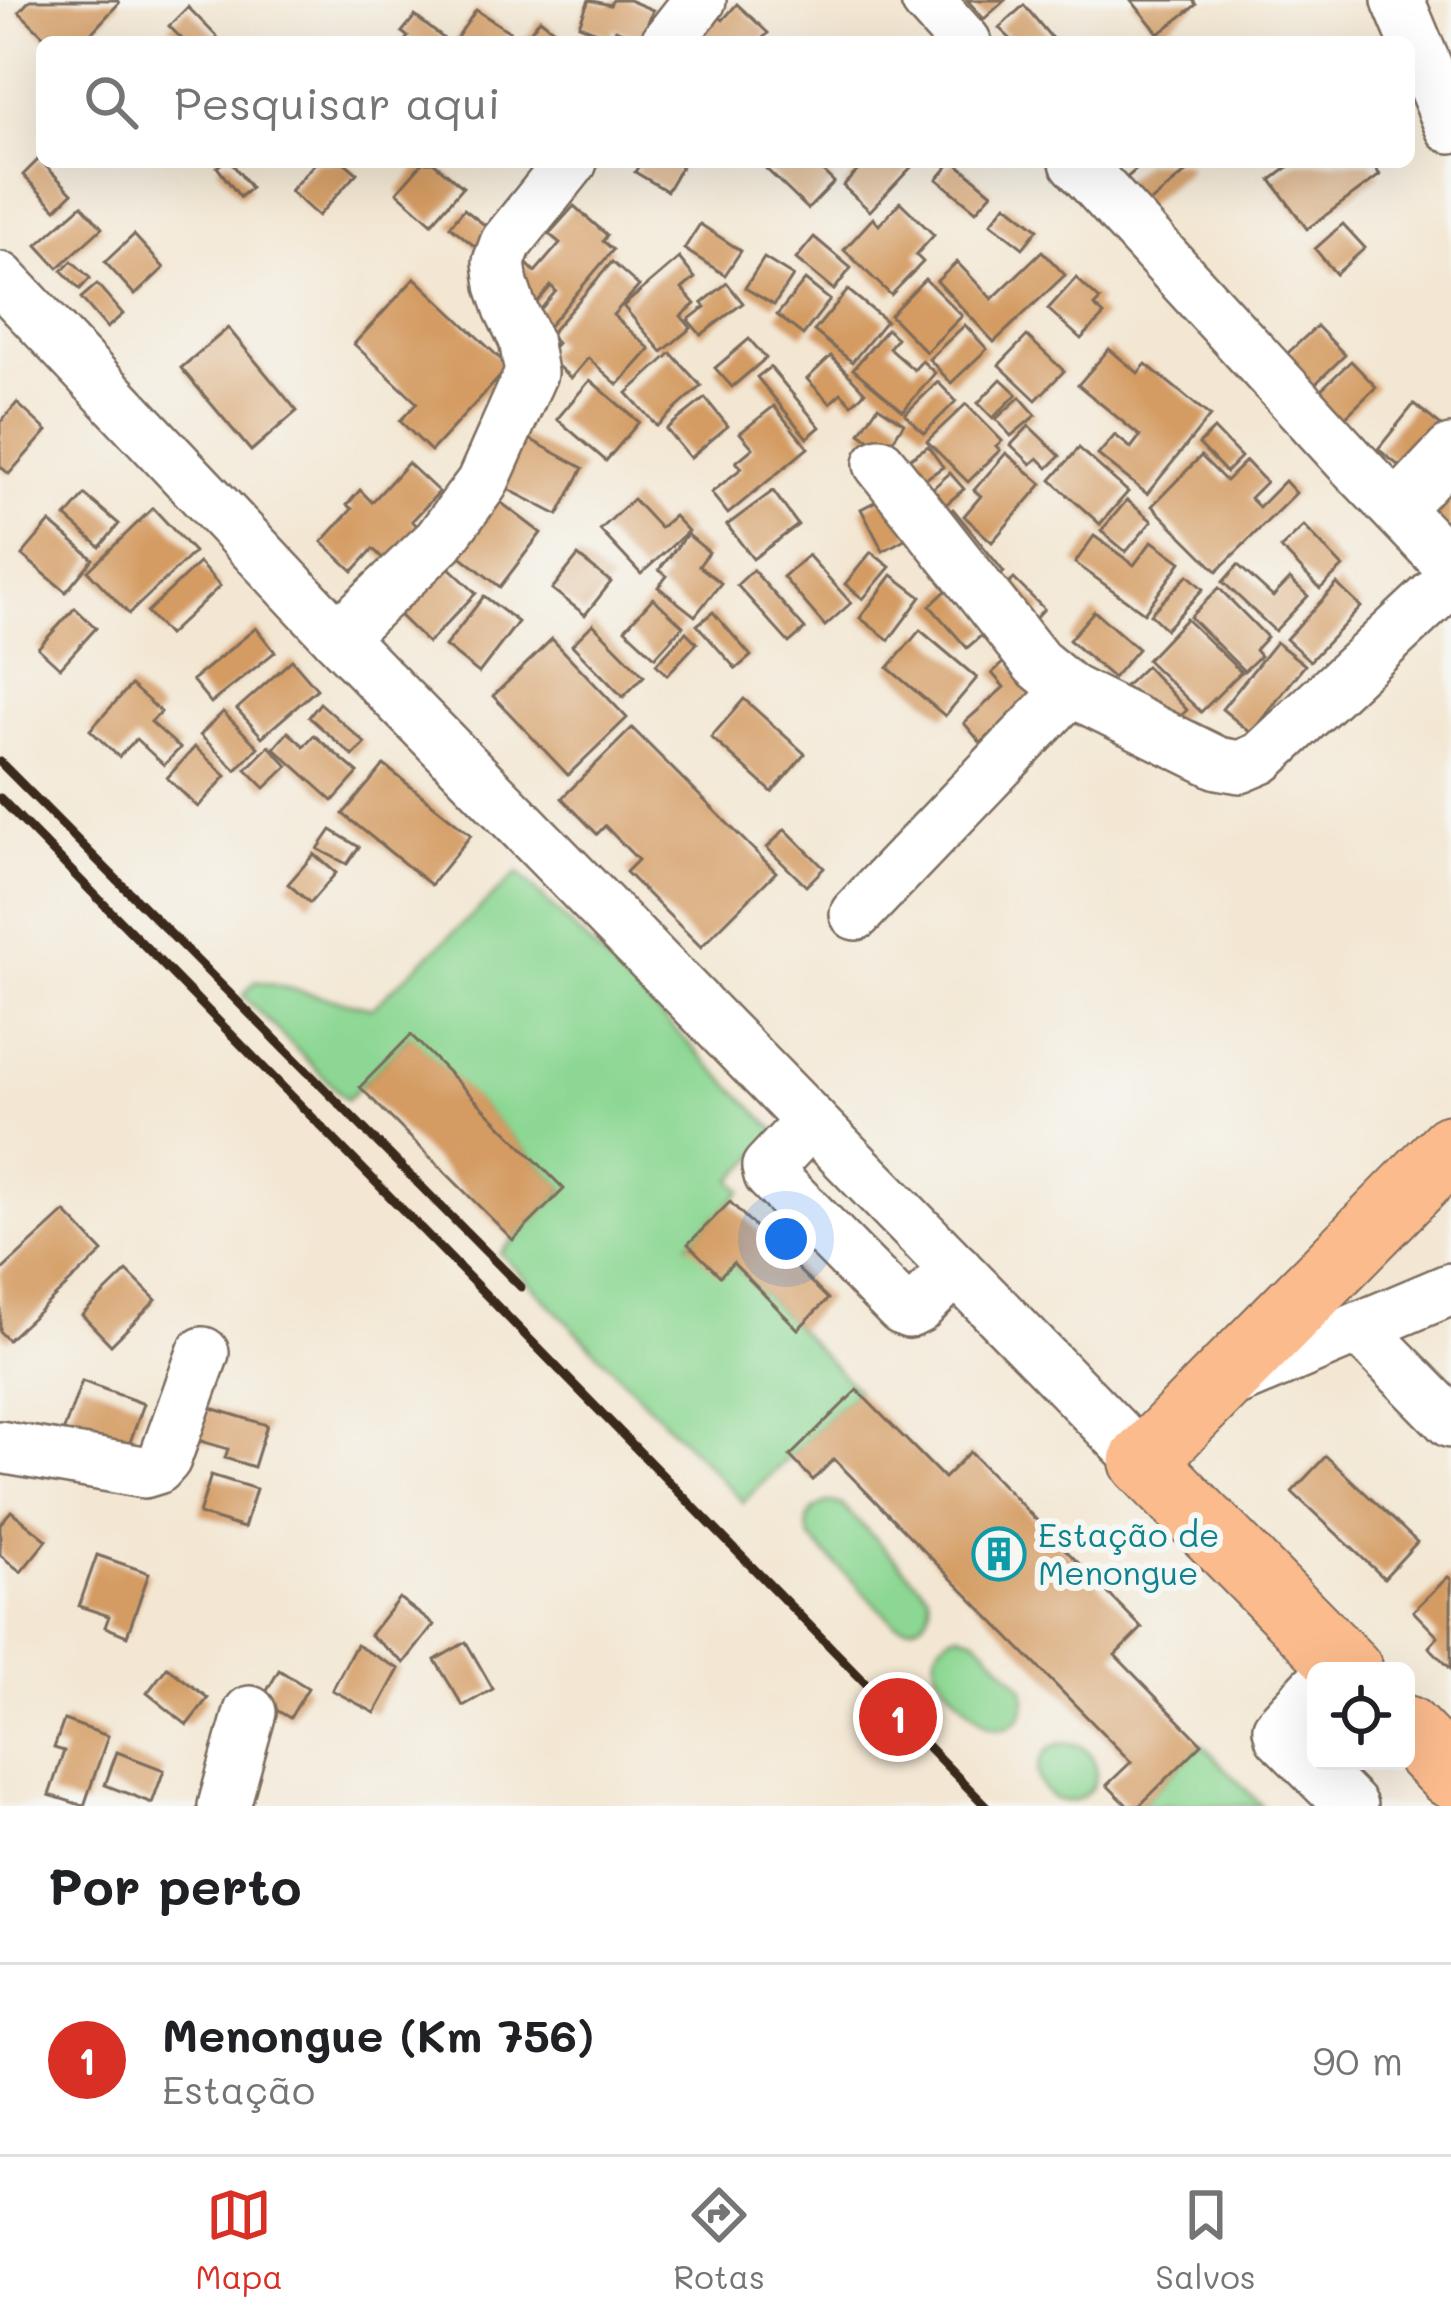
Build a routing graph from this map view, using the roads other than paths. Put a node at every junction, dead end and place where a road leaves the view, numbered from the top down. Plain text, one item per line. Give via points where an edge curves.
1 (700, 0) edge
2 (927, 0) edge
3 (1397, 0) edge
4 (672, 36) edge
5 (960, 36) edge
6 (1412, 36) edge
7 (1415, 42) edge
8 (1451, 127) edge
9 (566, 168) edge
10 (1082, 168) edge
11 (0, 278) edge
12 (1451, 451) edge
13 (880, 464) dead end
14 (1397, 508) junction
15 (1451, 566) edge
16 (1451, 580) edge
17 (338, 637) junction
18 (1070, 690) junction
19 (856, 914) dead end
20 (812, 1121) junction
21 (1451, 1148) edge
22 (956, 1269) junction
23 (1451, 1288) edge
24 (1360, 1329) junction
25 (203, 1353) dead end
26 (1213, 1389) junction
27 (1451, 1422) edge
28 (0, 1447) edge
29 (1143, 1460) junction
30 (1325, 1662) edge
31 (1307, 1700) edge
32 (250, 1712) dead end
33 (1415, 1738) edge
34 (1307, 1762) edge
35 (1315, 1770) edge
36 (1450, 1774) edge
37 (224, 1806) edge
38 (1351, 1806) edge
39 (1418, 1806) edge

1 - 4 street
2 - 5 street
3 - 6 street
7 - 8 street
9 - 17 street via 499,262 531,373 482,483 439,541
10 - 14 street
11 - 17 street
12 - 14 street
13 - 18 street via 1037,663
14 - 15 street
16 - 18 street via 1261,758 1240,767
17 - 20 street
18 - 19 street
20 - 22 street
20 - 22 street via 768,1167 770,1175 902,1309 916,1308
21 - 26 main road
22 - 29 street
23 - 24 street
24 - 26 street
24 - 27 street
25 - 28 street via 157,1468
26 - 29 main road
29 - 30 main road
31 - 34 street via 1279,1728
32 - 37 street
33 - 36 main road
35 - 38 street
36 - 39 street

